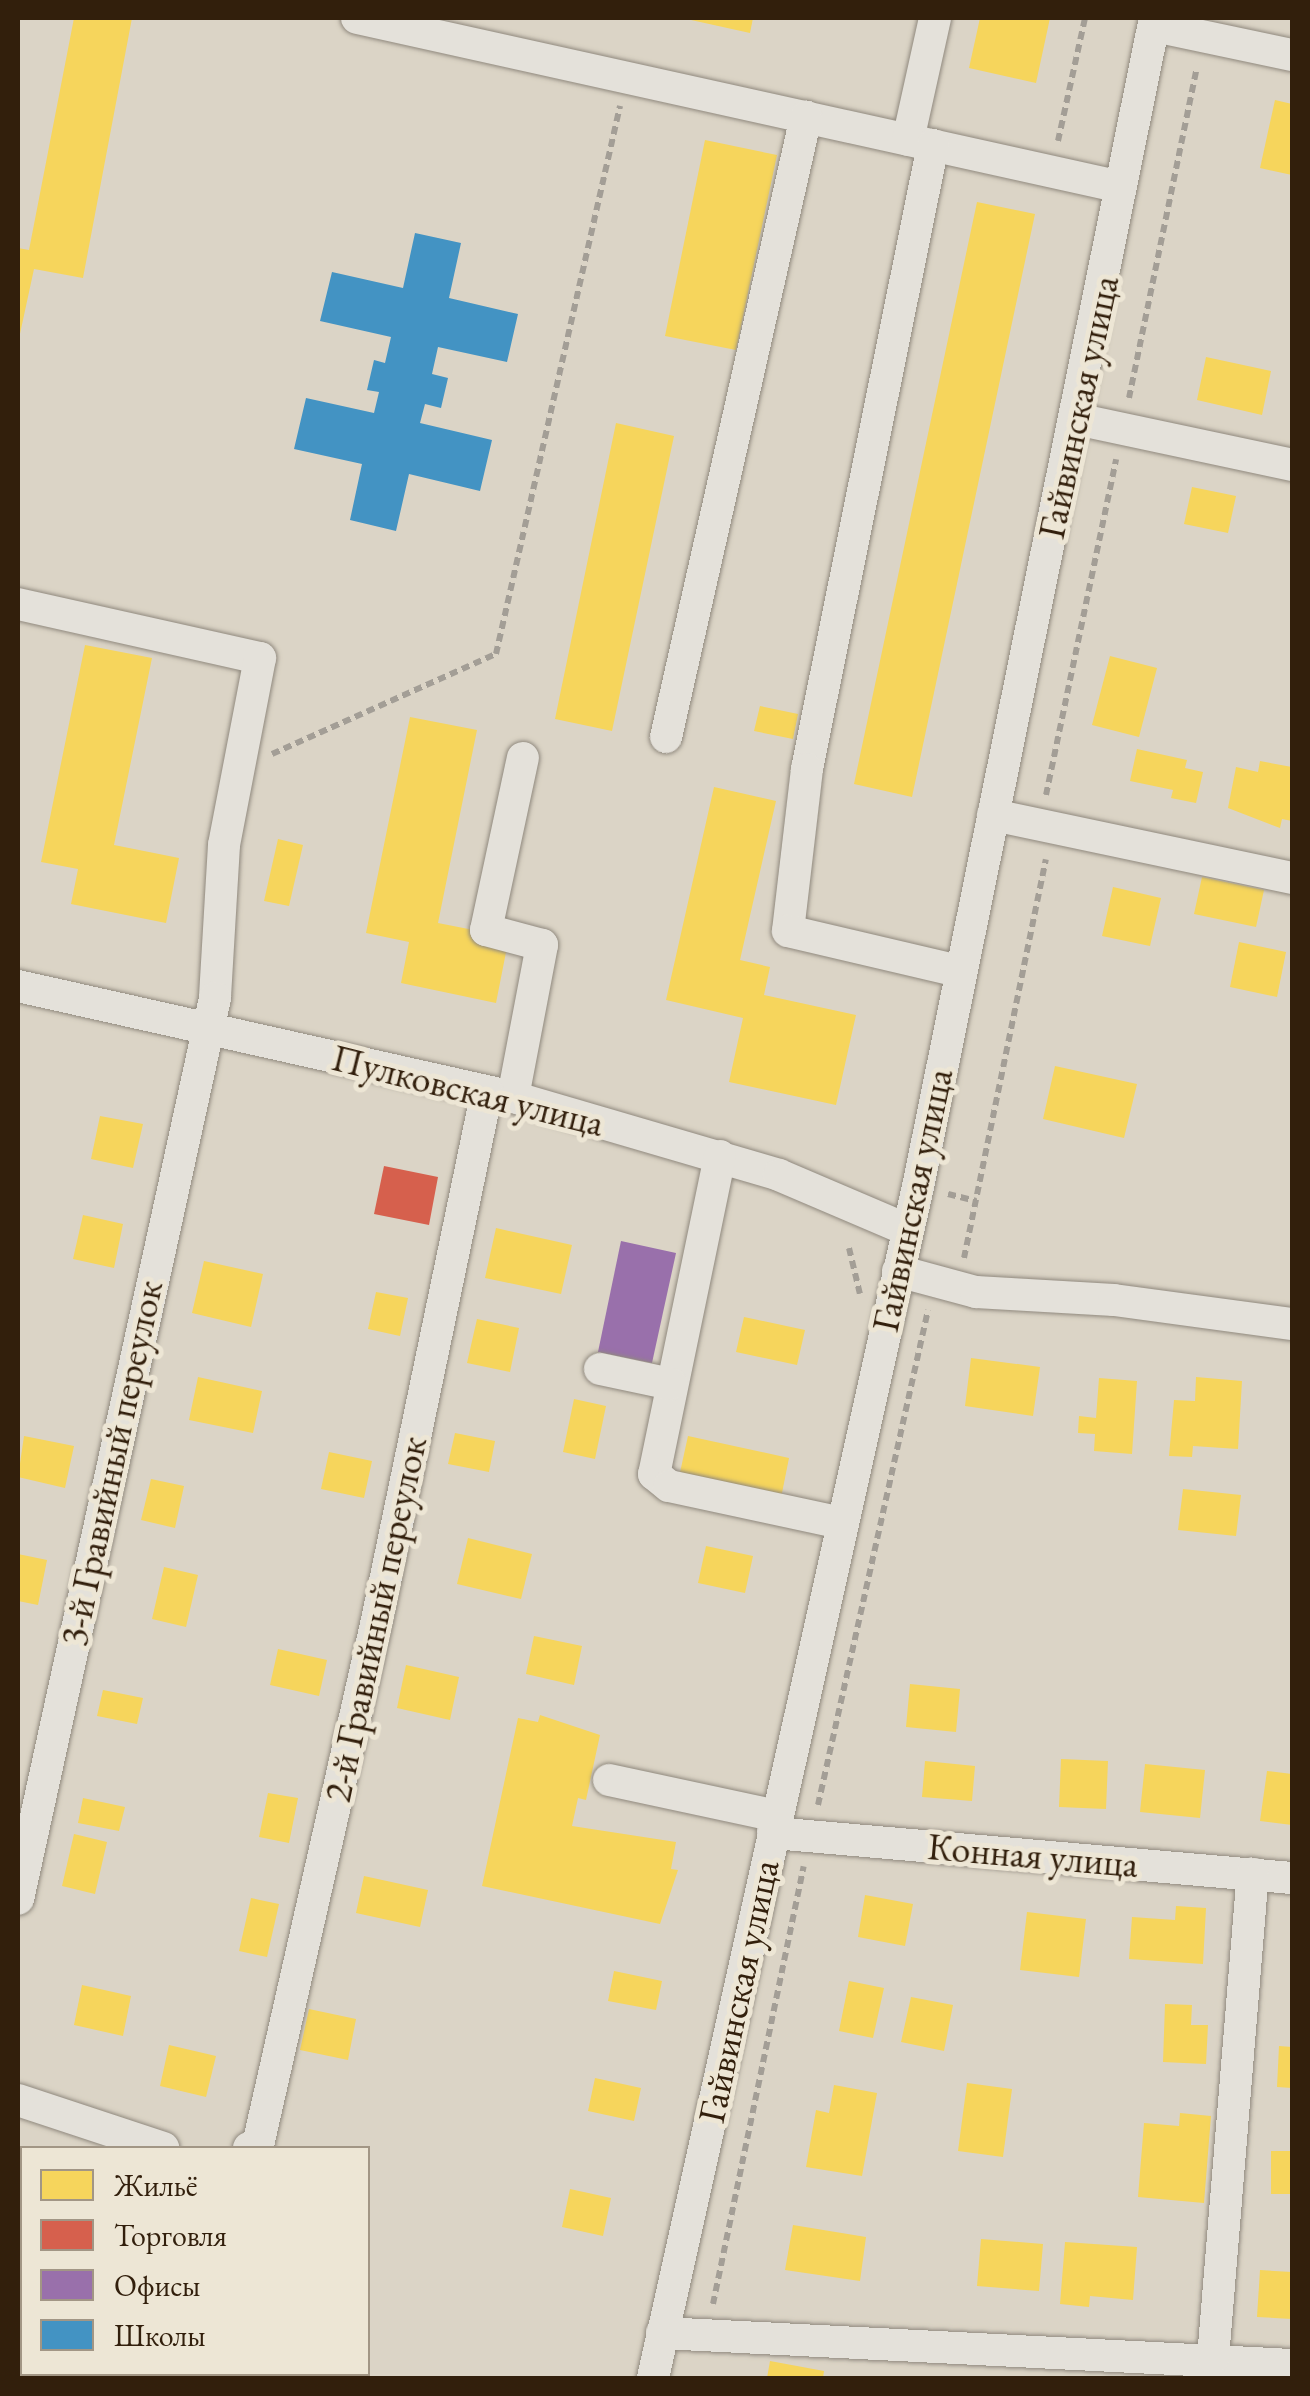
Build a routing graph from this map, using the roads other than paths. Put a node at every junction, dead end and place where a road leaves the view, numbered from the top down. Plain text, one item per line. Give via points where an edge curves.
1 (356, 18) edge
2 (935, 18) edge
3 (1155, 22) edge
4 (1292, 56) edge
5 (806, 117) junction
6 (921, 142) junction
7 (1121, 187) junction
8 (1076, 419) junction
9 (1292, 466) edge
10 (18, 604) edge
11 (666, 737) dead end
12 (522, 758) dead end
13 (993, 815) junction
14 (1292, 878) edge
15 (958, 971) junction
16 (18, 986) edge
17 (205, 1028) junction
18 (500, 1094) junction
19 (720, 1156) junction
20 (908, 1230) junction
21 (898, 1271) junction
22 (1292, 1324) edge
23 (600, 1369) dead end
24 (671, 1384) junction
25 (842, 1523) junction
26 (609, 1780) dead end
27 (775, 1824) junction
28 (1254, 1874) junction
29 (1292, 1878) edge
30 (18, 1899) edge
31 (18, 2100) edge
32 (156, 2146) edge
33 (253, 2146) edge
34 (662, 2333) junction
35 (1212, 2358) junction
36 (1292, 2365) edge
37 (1085, 2368) edge
38 (653, 2378) edge

1 - 5 street
2 - 6 street
3 - 4 street
3 - 7 street, Гайвинская улица
5 - 6 street
5 - 11 street
6 - 7 street
6 - 15 street via 807,768 788,932
7 - 8 street, Гайвинская улица
8 - 9 street
8 - 13 street, Гайвинская улица
10 - 17 street, 3-й Гравийный переулок via 260,658 224,846 216,998
12 - 18 street, 2-й Гравийный переулок via 486,930 542,945
13 - 14 street
13 - 15 street, Гайвинская улица
15 - 20 street, Гайвинская улица
16 - 17 street, Пулковская улица
17 - 18 street, Пулковская улица
17 - 30 street, 3-й Гравийный переулок
18 - 19 street, Пулковская улица
18 - 33 street, 2-й Гравийный переулок
19 - 20 street, Пулковская улица
19 - 24 street
20 - 21 street, Гайвинская улица
21 - 22 street via 958,1285
21 - 25 street, Гайвинская улица
23 - 24 street
24 - 25 street via 654,1464 658,1482
25 - 27 street, Гайвинская улица
26 - 27 street, Конная улица
27 - 28 street, Конная улица
27 - 34 street, Гайвинская улица
28 - 29 street, Конная улица
28 - 35 street
31 - 32 street
34 - 37 street
34 - 38 street, Гайвинская улица
35 - 36 street
35 - 37 street

